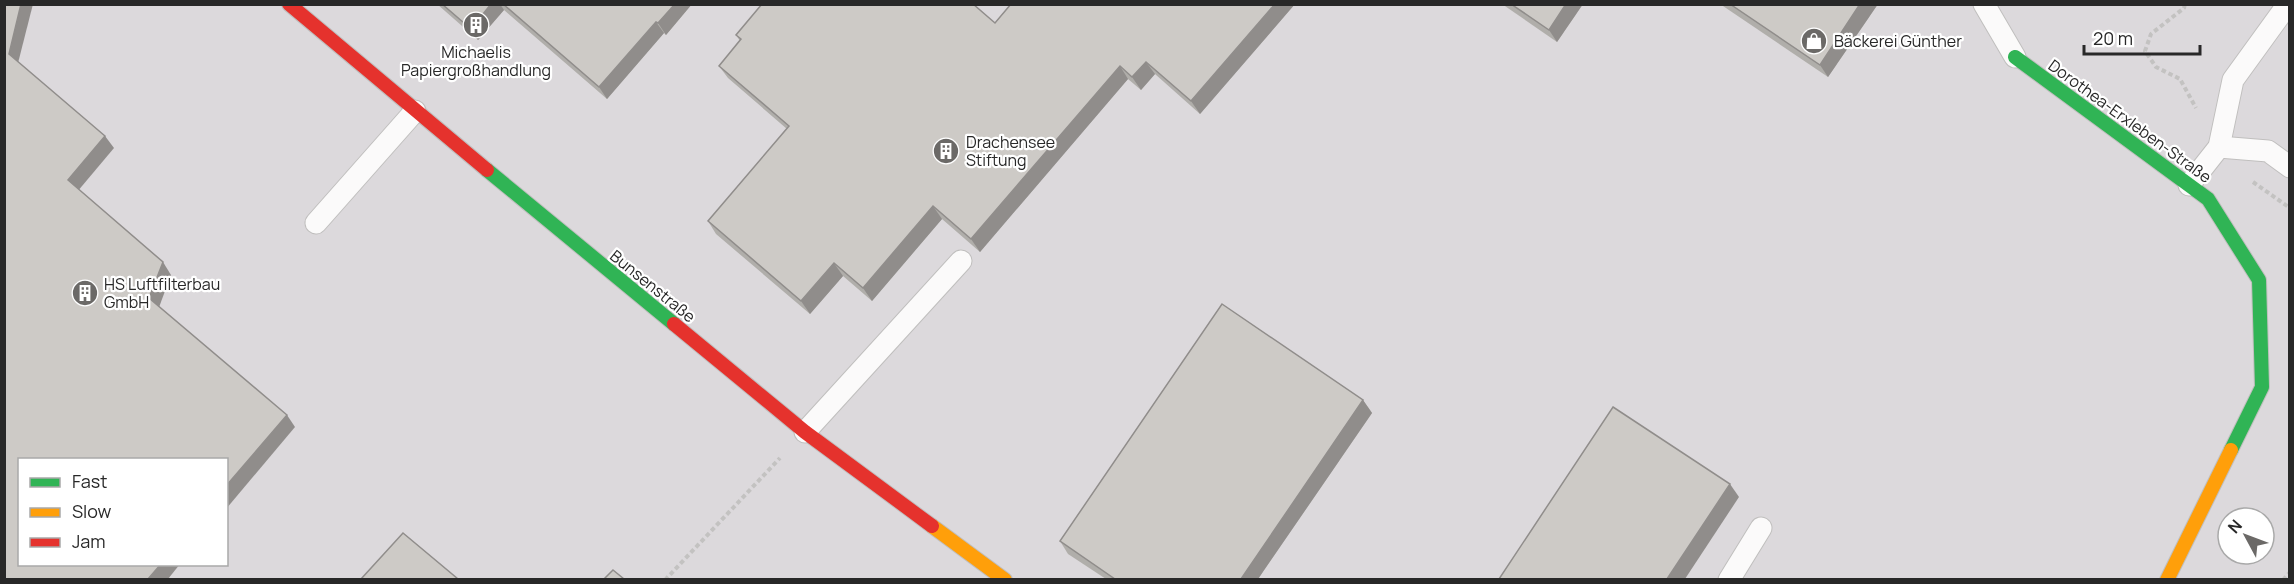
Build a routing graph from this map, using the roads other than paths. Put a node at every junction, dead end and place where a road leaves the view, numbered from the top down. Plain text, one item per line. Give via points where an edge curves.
1 (289, 4) edge
2 (1984, 4) edge
3 (2288, 4) edge
4 (2015, 57) joint
5 (415, 111) junction
6 (2219, 147) junction
7 (2289, 167) edge
8 (2189, 185) junction
9 (316, 223) dead end
10 (961, 261) dead end
11 (805, 432) junction
12 (1761, 528) dead end
13 (1005, 579) edge
14 (1729, 579) edge
15 (2167, 579) edge

1 - 5 street, Bunsenstraße
2 - 4 lane
3 - 6 lane via 2233,81
4 - 8 street, Dorothea-Erxleben-Straße
5 - 9 lane
5 - 11 street, Bunsenstraße
6 - 7 lane via 2268,151
6 - 8 lane
8 - 15 street, Dorothea-Erxleben-Straße via 2208,199 2259,280 2262,387
10 - 11 lane
11 - 13 street, Bunsenstraße
12 - 14 lane

